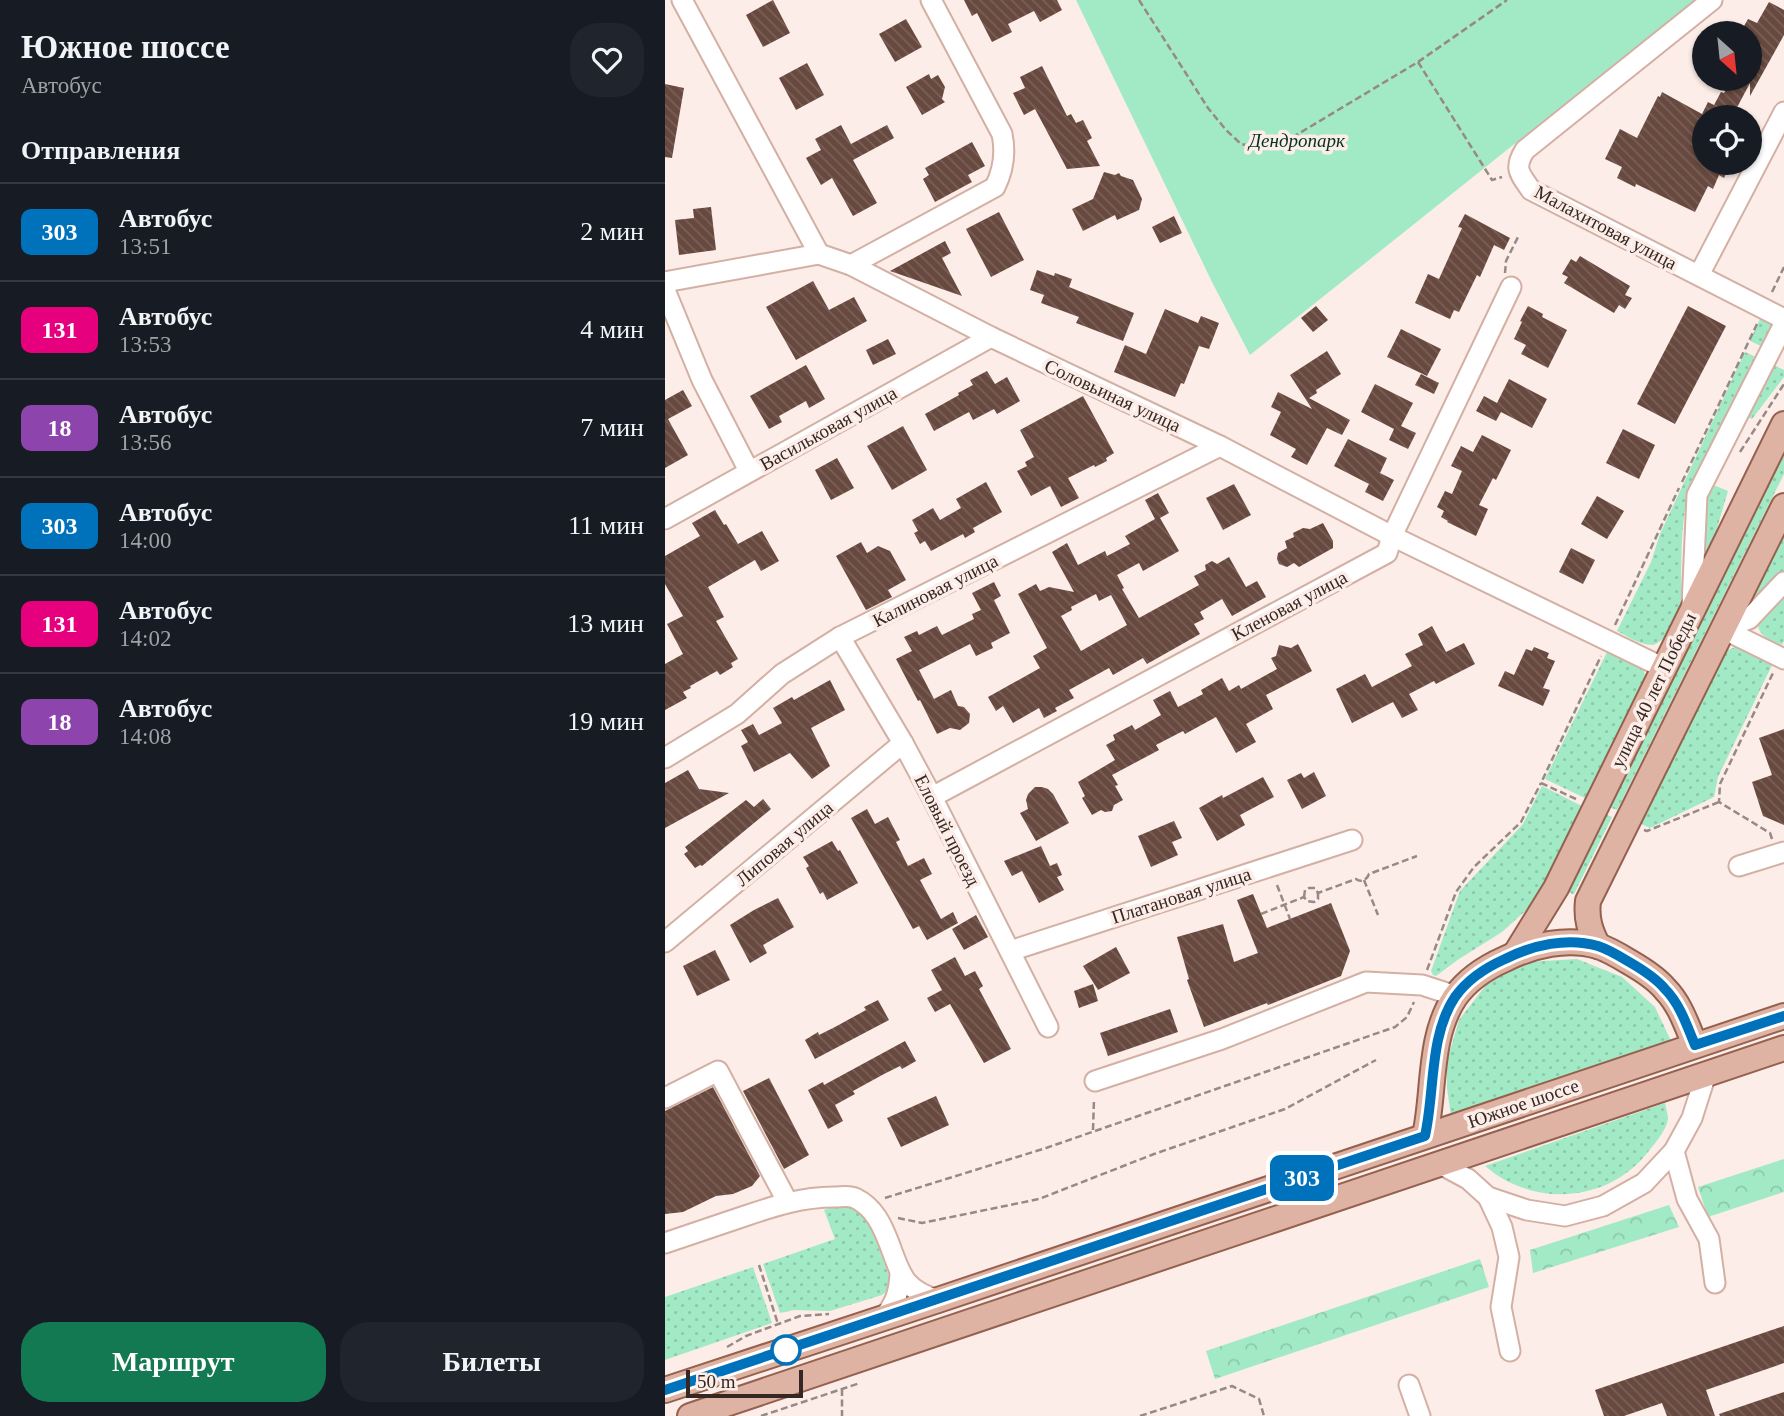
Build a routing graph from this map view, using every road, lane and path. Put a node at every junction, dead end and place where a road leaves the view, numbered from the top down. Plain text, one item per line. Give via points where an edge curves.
1 (682, 0) edge
2 (931, 0) edge
3 (1139, 0) edge
4 (1507, 0) edge
5 (1712, 0) edge
6 (1418, 62) junction
7 (1784, 112) edge
8 (1518, 172) junction
9 (1518, 237) dead end
10 (819, 254) junction
11 (851, 265) junction
12 (1784, 267) edge
13 (1699, 275) junction
14 (665, 282) edge
15 (1511, 287) joint
16 (665, 290) edge
17 (1763, 309) junction
18 (1784, 321) edge
19 (991, 337) junction
20 (1784, 384) edge
21 (1784, 424) edge
22 (1220, 446) junction
23 (1735, 459) dead end
24 (749, 471) junction
25 (1784, 506) edge
26 (665, 519) edge
27 (1392, 536) junction
28 (1784, 582) edge
29 (1692, 610) junction
30 (1723, 629) junction
31 (840, 637) junction
32 (1608, 642) junction
33 (1782, 658) edge
34 (1664, 668) junction
35 (903, 743) junction
36 (665, 758) edge
37 (1541, 783) junction
38 (932, 797) junction
39 (1719, 802) junction
40 (1595, 808) junction
41 (1628, 822) junction
42 (1352, 840) dead end
43 (1781, 853) edge
44 (1417, 856) dead end
45 (1739, 866) dead end
46 (1364, 880) junction
47 (1277, 885) dead end
48 (1556, 888) junction
49 (1318, 893) junction
50 (1304, 897) junction
51 (1588, 901) junction
52 (1285, 905) junction
53 (1261, 914) dead end
54 (1378, 915) dead end
55 (1290, 919) dead end
56 (665, 942) edge
57 (1598, 946) junction
58 (1010, 951) junction
59 (1516, 953) junction
60 (1422, 985) junction
61 (1456, 996) junction
62 (1784, 1016) edge
63 (1048, 1027) dead end
64 (1695, 1045) junction
65 (1784, 1048) edge
66 (1376, 1060) dead end
67 (1706, 1074) junction
68 (1095, 1081) joint
69 (1670, 1086) junction
70 (665, 1098) edge
71 (1093, 1132) junction
72 (1425, 1136) junction
73 (1674, 1151) junction
74 (1440, 1164) junction
75 (1488, 1197) junction
76 (787, 1201) junction
77 (870, 1209) junction
78 (665, 1243) edge
79 (759, 1265) dead end
80 (900, 1274) junction
81 (1715, 1283) dead end
82 (939, 1300) junction
83 (832, 1314) dead end
84 (882, 1319) junction
85 (778, 1324) junction
86 (724, 1349) dead end
87 (1510, 1352) dead end
88 (860, 1383) dead end
89 (1409, 1385) dead end
90 (842, 1389) junction
91 (665, 1390) edge
92 (690, 1416) edge
93 (761, 1416) edge
94 (842, 1416) edge
95 (1140, 1416) edge
96 (1265, 1416) edge
97 (1420, 1416) edge

1 - 10 street
2 - 11 street via 1002,134 1005,156 1000,175 995,187
3 - 6 path via 1208,108 1241,144 1264,149 1293,137
4 - 6 path
5 - 8 street, Малахитовая улица via 1525,150 1518,160
6 - 8 path via 1492,180
7 - 13 street
8 - 13 street, Малахитовая улица via 1531,190
9 - 15 path via 1504,270
10 - 11 street, Соловьиная улица
10 - 14 street
11 - 19 street, Соловьиная улица
12 - 17 path
13 - 17 street, Малахитовая улица
15 - 27 street, Кленовая улица
16 - 24 street via 702,380
17 - 18 street, Малахитовая улица
17 - 32 path
18 - 29 street via 1697,495
19 - 22 street, Соловьиная улица
19 - 24 street, Васильковая улица
20 - 23 path
21 - 29 main road, улица 40 лет Победы
22 - 27 street, Соловьиная улица
22 - 31 street, Калиновая улица
24 - 26 street, Васильковая улица
25 - 30 main road, улица 40 лет Победы
27 - 32 street, Соловьиная улица
27 - 38 street, Кленовая улица via 1387,553
28 - 30 street via 1749,619
29 - 34 main road, улица 40 лет Победы
30 - 33 street
30 - 41 main road, улица 40 лет Победы
31 - 35 street, Еловый проезд
31 - 36 street, Калиновая улица via 782,674 737,714
32 - 34 street, Соловьиная улица
32 - 37 path
33 - 39 path via 1720,784
34 - 40 main road, улица 40 лет Победы
35 - 38 street, Еловый проезд
35 - 56 street, Липовая улица
37 - 40 path
37 - 60 path via 1521,822 1456,892
38 - 58 street, Еловый проезд
39 - 41 path via 1647,831
39 - 43 path via 1770,833
40 - 48 main road, улица 40 лет Победы
41 - 51 main road, улица 40 лет Победы
42 - 58 street, Платановая улица
43 - 45 street
44 - 46 path
46 - 49 path
46 - 54 path
47 - 52 path
48 - 51 main road via 1567,909
48 - 59 main road, улица 40 лет Победы
49 - 50 path via 1314,902
49 - 50 path via 1310,888
50 - 52 path
51 - 57 main road via 1590,929
52 - 53 path
52 - 55 path
57 - 59 main road, улица 40 лет Победы via 1556,943
57 - 64 main road, улица 40 лет Победы via 1643,970 1666,989
58 - 63 street, Еловый проезд
59 - 61 main road, улица 40 лет Победы via 1492,965
60 - 61 street
60 - 68 street via 1366,982 1222,1039
60 - 71 path via 1408,1017 1395,1027
61 - 72 main road, улица 40 лет Победы via 1436,1049
62 - 64 main road, Южное шоссе
64 - 69 main road via 1685,1072
64 - 72 main road, Южное шоссе
65 - 67 main road, Южное шоссе
66 - 77 path via 1285,1109 1039,1199 922,1223
67 - 69 main road, Южное шоссе
67 - 73 street via 1692,1118
68 - 71 path
69 - 74 main road, Южное шоссе
70 - 76 street via 718,1071
71 - 77 path
72 - 82 main road, Южное шоссе
73 - 75 street via 1643,1183 1603,1206 1565,1216
73 - 81 street via 1687,1199 1709,1239
74 - 75 street
74 - 92 main road, Южное шоссе
75 - 87 street via 1509,1258 1501,1307
76 - 77 street via 852,1196
76 - 78 street
77 - 80 street via 883,1227
79 - 85 path
80 - 82 street via 915,1290
80 - 84 street via 896,1298
82 - 84 main road, Южное шоссе
83 - 85 path via 800,1316
84 - 91 main road, Южное шоссе
85 - 86 path
88 - 90 path
89 - 97 street
90 - 93 path
90 - 94 path
95 - 96 path via 1232,1386 1259,1399

